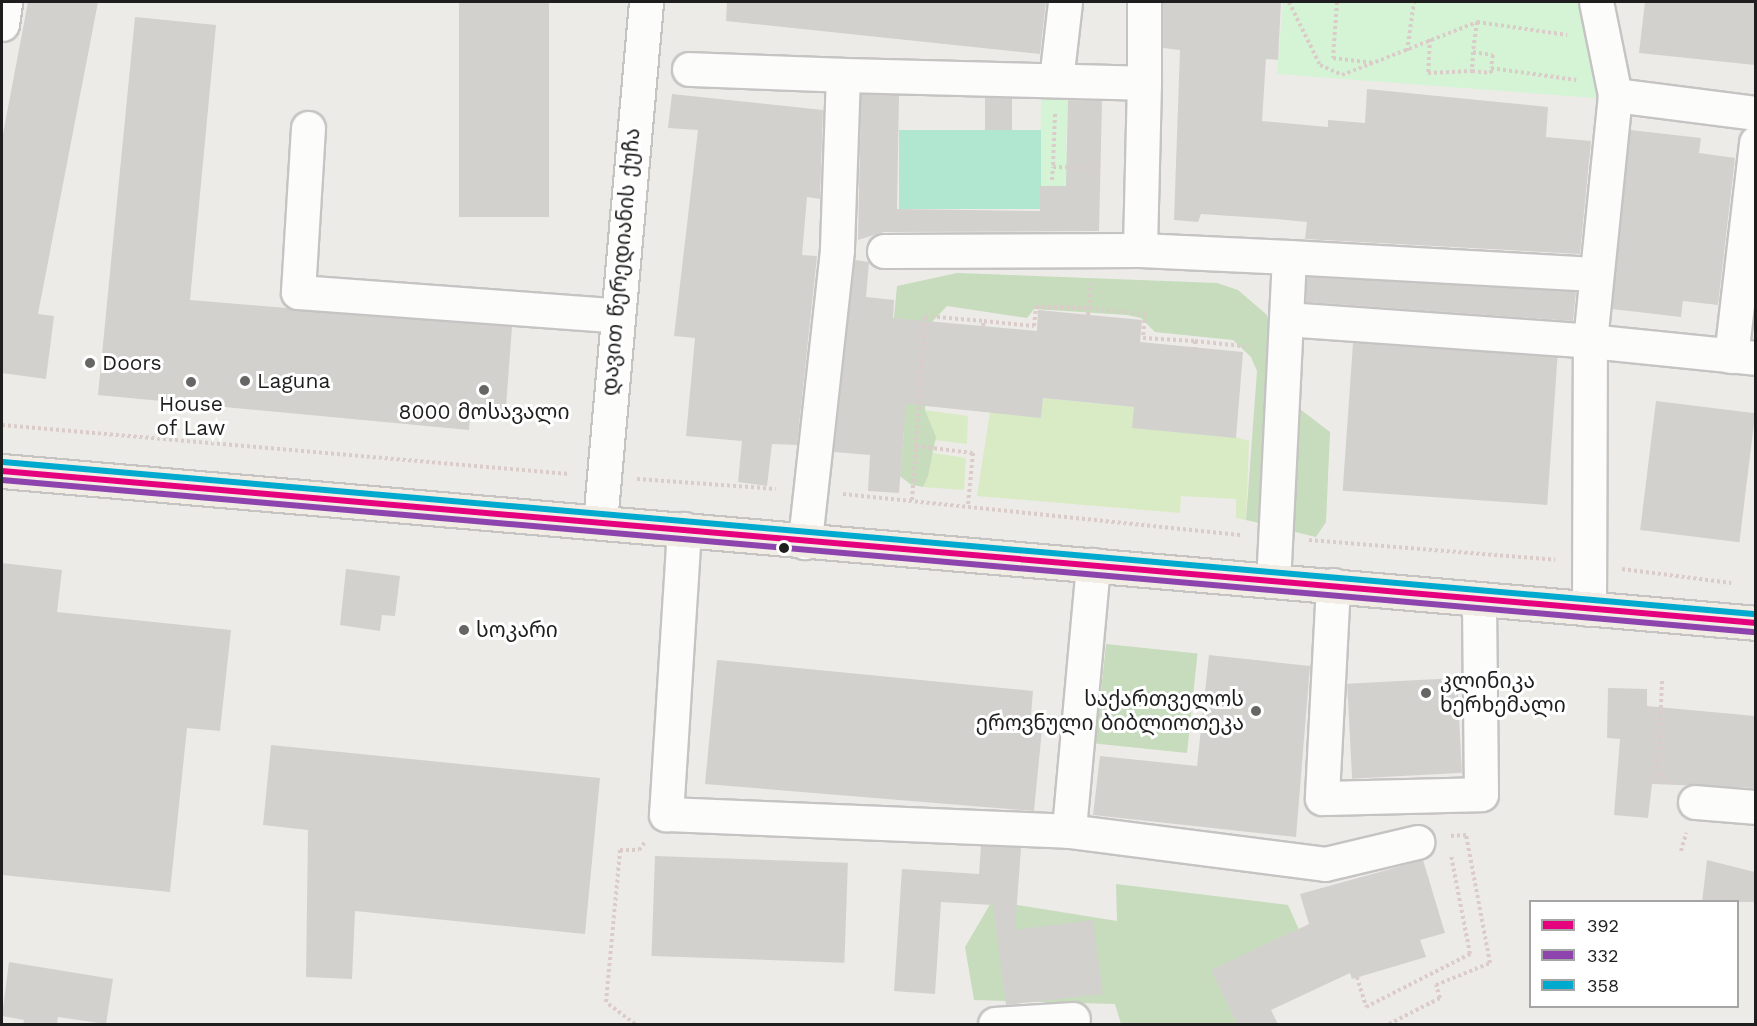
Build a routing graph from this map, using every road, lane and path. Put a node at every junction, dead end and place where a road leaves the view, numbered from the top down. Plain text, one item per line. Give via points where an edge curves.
1 (5, 2) edge
2 (646, 2) edge
3 (1065, 2) edge
4 (1144, 2) edge
5 (1289, 2) edge
6 (1337, 2) edge
7 (1414, 2) edge
8 (1596, 2) edge
9 (1477, 22) junction
10 (2, 24) edge
11 (1430, 39) junction
12 (1606, 41) junction
13 (1407, 52) junction
14 (1473, 52) junction
15 (1377, 63) junction
16 (1491, 68) junction
17 (689, 69) dead end
18 (1472, 71) junction
19 (843, 75) junction
20 (1056, 80) junction
21 (1144, 83) junction
22 (1615, 90) junction
23 (1755, 113) edge
24 (308, 128) dead end
25 (1755, 142) edge
26 (1053, 166) junction
27 (1093, 168) dead end
28 (1052, 180) dead end
29 (1751, 221) edge
30 (1140, 250) junction
31 (884, 251) dead end
32 (1289, 257) junction
33 (1595, 274) junction
34 (614, 315) junction
35 (1286, 319) junction
36 (1590, 341) junction
37 (1195, 348) dead end
38 (1743, 357) edge
39 (2, 425) edge
40 (916, 446) junction
41 (2, 471) edge
42 (571, 474) dead end
43 (634, 479) dead end
44 (810, 491) junction
45 (912, 500) junction
46 (968, 505) junction
47 (600, 522) junction
48 (684, 529) junction
49 (1275, 539) junction
50 (805, 542) junction
51 (1094, 565) junction
52 (1591, 566) junction
53 (1273, 579) junction
54 (1333, 585) junction
55 (1744, 585) dead end
56 (1479, 601) junction
57 (1589, 609) junction
58 (1755, 623) edge
59 (1662, 681) dead end
60 (1695, 802) joint
61 (1755, 807) edge
62 (1069, 831) junction
63 (1452, 836) dead end
64 (1432, 839) joint
65 (639, 850) dead end
66 (1357, 977) dead end
67 (1073, 1018) dead end
68 (634, 1024) edge
69 (995, 1024) edge
70 (1389, 1024) edge

1 - 10 street
2 - 34 street, დავით წერედიანის ქუჩა
3 - 20 street
4 - 21 street
5 - 15 path via 1320,65 1329,73 1342,75
6 - 15 path via 1333,58
7 - 13 path
8 - 12 street
9 - 11 path
9 - 12 path
9 - 14 path
11 - 13 path
11 - 18 path via 1428,73
12 - 22 street
13 - 15 path
14 - 16 path via 1493,55
14 - 18 path
16 - 18 path via 1491,73
16 - 22 path
17 - 19 street
19 - 20 street
19 - 44 street via 837,250
20 - 21 street
20 - 26 path
21 - 30 street
22 - 23 street
22 - 33 street
24 - 34 street via 298,292
25 - 29 street
26 - 27 path
26 - 28 path
29 - 38 street
30 - 31 street
30 - 32 street
32 - 33 street
32 - 35 street
33 - 36 street
34 - 47 street, დავით წერედიანის ქუჩა
35 - 36 street
35 - 49 street
36 - 38 street
36 - 52 street
37 - 40 path via 1195,342 1143,338 1144,314 1036,307 1034,326 926,316
39 - 42 path
40 - 45 path
40 - 46 path via 973,453
41 - 47 main road
43 - 44 path
44 - 45 path
44 - 50 street
45 - 46 path
46 - 49 path
47 - 48 main road
48 - 50 main road
48 - 62 street via 666,814
49 - 52 path
49 - 53 street
50 - 51 main road
51 - 53 main road
51 - 62 street
52 - 55 path
52 - 57 street
53 - 54 main road
54 - 56 main road
54 - 56 street via 1322,798 1481,794
56 - 57 main road
57 - 58 main road
59 - 60 path via 1658,774
60 - 61 street
62 - 64 street via 1325,864
63 - 70 path via 1466,835 1490,963 1436,985 1440,998
64 - 66 path via 1470,954 1366,1007
65 - 68 path via 620,850 606,1002
67 - 69 street

